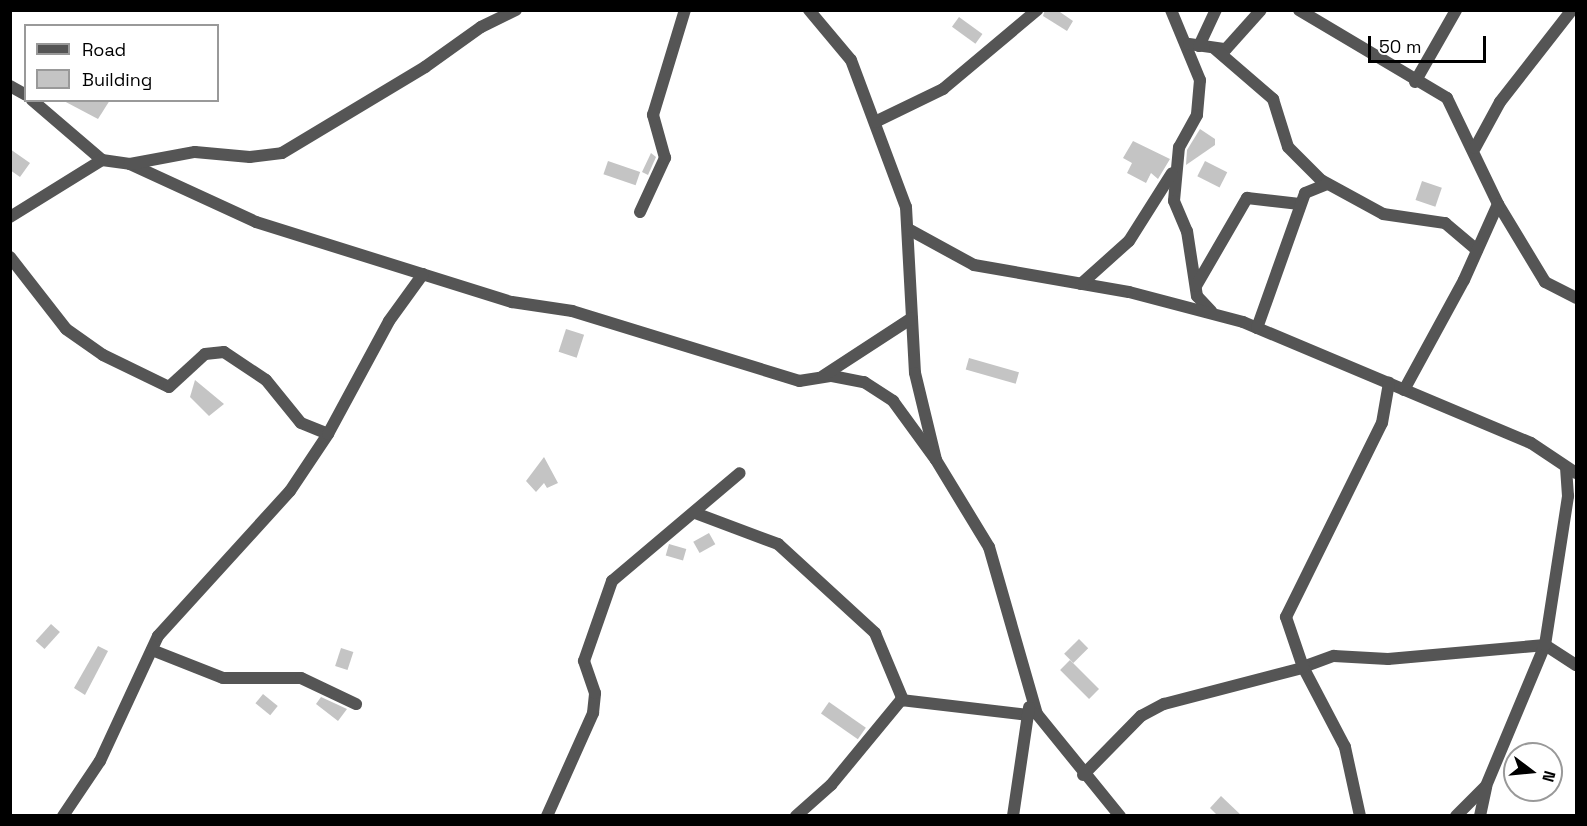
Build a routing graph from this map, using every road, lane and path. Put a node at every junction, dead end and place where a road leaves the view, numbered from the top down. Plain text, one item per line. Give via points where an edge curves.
1 (516, 10) edge
2 (685, 10) edge
3 (809, 10) edge
4 (1037, 10) edge
5 (1171, 10) edge
6 (1216, 10) edge
7 (1261, 10) edge
8 (1299, 10) edge
9 (1456, 10) edge
10 (1572, 10) edge
11 (1194, 45) junction
12 (1215, 49) junction
13 (1415, 82) junction
14 (10, 86) edge
15 (24, 94) edge
16 (34, 102) edge
17 (875, 122) junction
18 (1474, 148) junction
19 (102, 160) junction
20 (130, 165) junction
21 (1174, 168) junction
22 (1327, 184) junction
23 (1300, 204) junction
24 (1498, 204) junction
25 (640, 212) dead end
26 (10, 217) edge
27 (910, 230) junction
28 (1477, 250) junction
29 (10, 257) edge
30 (423, 274) junction
31 (1081, 284) junction
32 (1196, 286) junction
33 (1576, 298) edge
34 (1214, 314) junction
35 (912, 318) junction
36 (1257, 328) junction
37 (816, 380) junction
38 (1389, 383) junction
39 (1404, 390) junction
40 (328, 434) junction
41 (936, 460) junction
42 (1571, 471) edge
43 (740, 473) dead end
44 (695, 513) junction
45 (1545, 645) junction
46 (152, 650) junction
47 (1576, 665) edge
48 (1305, 667) junction
49 (1031, 694) junction
50 (903, 700) junction
51 (356, 704) dead end
52 (1028, 715) junction
53 (1083, 775) junction
54 (1486, 786) junction
55 (63, 816) edge
56 (547, 816) edge
57 (796, 816) edge
58 (1013, 816) edge
59 (1120, 816) edge
60 (1360, 816) edge
61 (1456, 816) edge
62 (1480, 816) edge

1 - 20 street via 481,27 425,67 282,153 250,157 195,152
2 - 25 street via 653,115 665,158
3 - 17 street via 851,60
4 - 17 street via 943,89
5 - 11 street
6 - 11 street
7 - 12 street via 1236,42
8 - 13 street
9 - 13 street
10 - 18 street via 1500,102
11 - 12 street
11 - 21 street via 1200,80 1199,108 1180,142
12 - 22 street via 1273,99 1288,147
13 - 18 street via 1447,98
14 - 15 street
16 - 19 street
17 - 27 street
18 - 24 street
19 - 20 street
19 - 26 street
20 - 30 street via 256,222
21 - 31 street via 1129,241
21 - 32 street via 1174,201 1187,231
22 - 23 street via 1305,193
22 - 28 street via 1383,214 1445,223
23 - 32 street via 1247,198
23 - 36 street
24 - 28 street
24 - 33 street via 1545,282
27 - 31 street via 974,265
27 - 35 street
28 - 39 street
29 - 40 street via 66,329 131,370 169,387 205,354 224,352 266,380 301,423
30 - 37 street via 512,302 572,311 799,381
30 - 40 street via 369,353
31 - 34 street
32 - 34 street via 1200,302
34 - 36 street
35 - 37 street
35 - 41 street via 915,373
36 - 38 street
37 - 41 street via 839,376 870,385 893,401
38 - 39 street
38 - 48 street via 1382,423 1288,608 1287,627
39 - 42 street via 1531,443
40 - 46 street via 290,491 175,613
41 - 49 street via 990,547
42 - 45 street
43 - 44 street
44 - 50 street via 778,544 875,633
44 - 56 street via 632,562 604,595 584,661 595,693 593,713
45 - 47 street
45 - 48 street via 1421,658 1334,656
45 - 54 street
46 - 51 street via 223,678 301,678
46 - 55 street via 100,761
48 - 53 street via 1164,704 1141,716
48 - 60 street via 1346,747
49 - 52 street
49 - 53 street via 1043,724
50 - 52 street
50 - 57 street via 831,785
52 - 58 street
53 - 59 street
54 - 61 street
54 - 62 street

